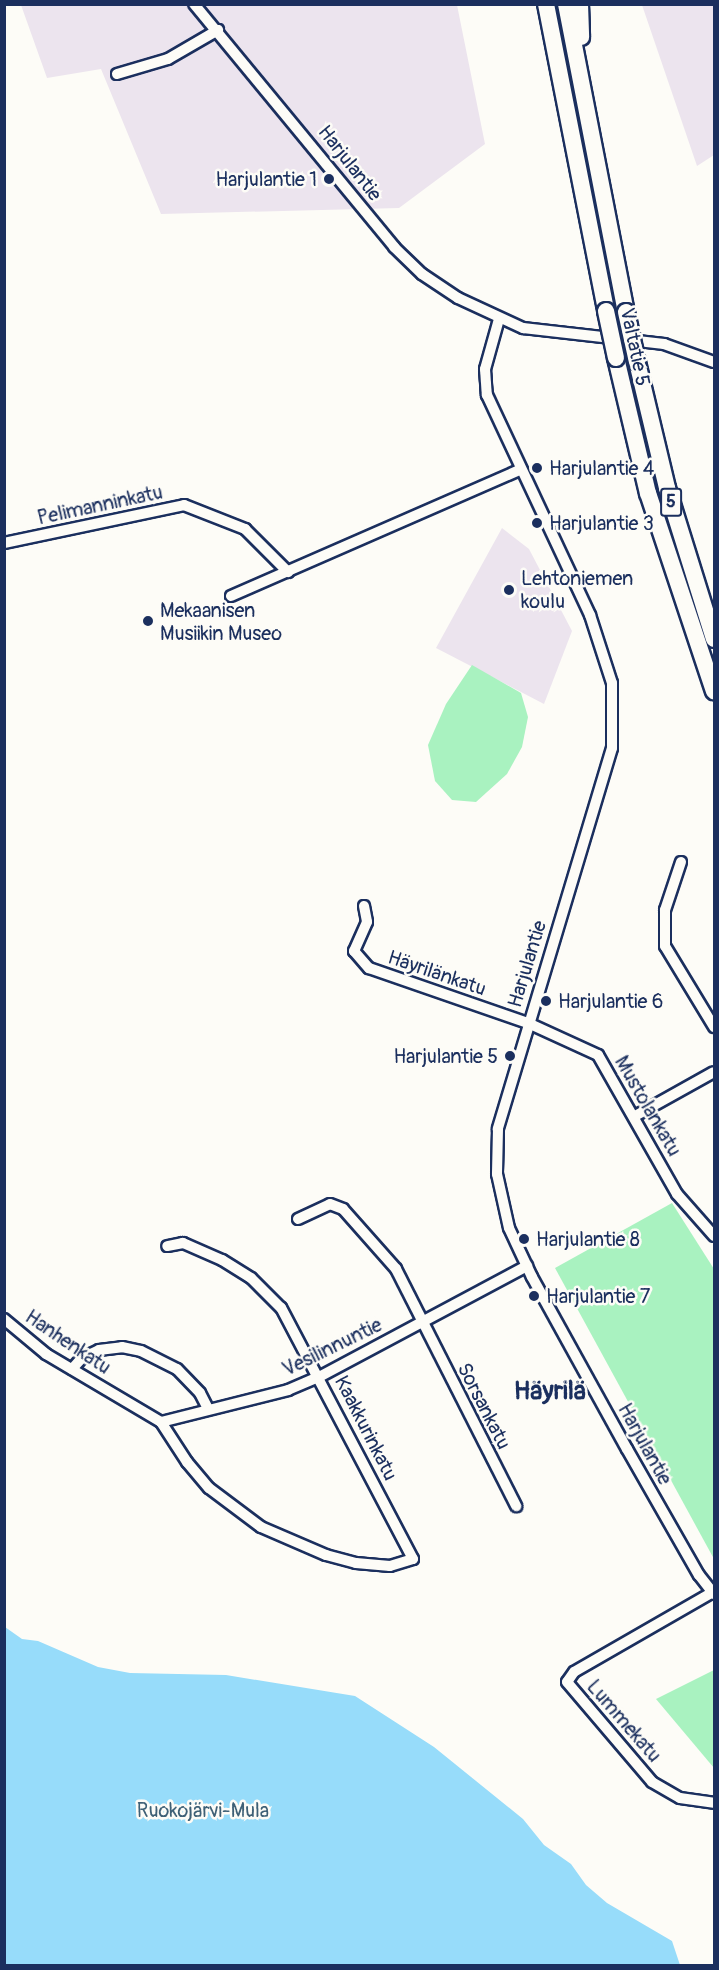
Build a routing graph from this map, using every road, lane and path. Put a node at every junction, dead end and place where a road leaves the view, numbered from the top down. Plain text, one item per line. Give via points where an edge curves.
1 (194, 4) edge
2 (546, 4) edge
3 (566, 4) edge
4 (580, 4) edge
5 (218, 30) junction
6 (117, 74) dead end
7 (586, 107) junction
8 (499, 319) junction
9 (714, 362) edge
10 (520, 470) junction
11 (4, 543) edge
12 (288, 572) junction
13 (231, 596) dead end
14 (714, 639) edge
15 (714, 691) edge
16 (681, 862) dead end
17 (364, 906) dead end
18 (528, 1023) junction
19 (714, 1027) edge
20 (714, 1072) edge
21 (635, 1116) junction
22 (298, 1219) dead end
23 (714, 1236) edge
24 (167, 1246) dead end
25 (527, 1266) junction
26 (4, 1319) edge
27 (421, 1323) junction
28 (72, 1369) junction
29 (319, 1377) junction
30 (208, 1409) junction
31 (161, 1422) junction
32 (516, 1506) dead end
33 (714, 1593) edge
34 (714, 1803) edge

1 - 5 street, Harjulantie
2 - 15 highway, Valtatie 5 / 5, bridge via 606,311 656,522
3 - 7 highway, Valtatie 5 / 5
4 - 7 highway
5 - 6 street via 168,59
5 - 8 street, Harjulantie via 394,247 422,274
7 - 14 highway, Valtatie 5 / 5, bridge via 626,312 667,488
8 - 9 street, Harjulantie via 567,335 664,344
8 - 10 street, Harjulantie via 485,369 487,395
10 - 12 street
10 - 18 street, Harjulantie via 590,615 612,683 612,748
11 - 12 street, Pelimanninkatu via 184,505 245,529
12 - 13 street
16 - 19 street via 665,910 665,946
17 - 18 street, Häyrilänkatu via 367,922 354,951 369,968
18 - 21 street, Mustolankatu via 598,1055
18 - 25 street, Harjulantie via 498,1128 497,1174 509,1228
20 - 21 street
21 - 23 street, Mustolankatu via 678,1194
22 - 27 street, Sorsankatu via 330,1204 343,1209 396,1269
24 - 29 street, Kaakkurinkatu via 183,1243 251,1278 280,1308
25 - 27 street, Vesilinnuntie
25 - 33 street, Harjulantie via 638,1469
26 - 28 street, Hanhenkatu via 46,1354
27 - 29 street, Vesilinnuntie
27 - 32 street, Sorsankatu
28 - 30 street via 82,1358 99,1350 122,1347 141,1351 177,1369 200,1393
28 - 31 street, Hanhenkatu
29 - 30 street, Vesilinnuntie
29 - 31 street, Kaakkurinkatu via 413,1559 390,1566 357,1563 326,1555 261,1527 209,1488
30 - 31 street, Vesilinnuntie
33 - 34 street, Lummekatu via 579,1668 567,1682 652,1782 680,1798

